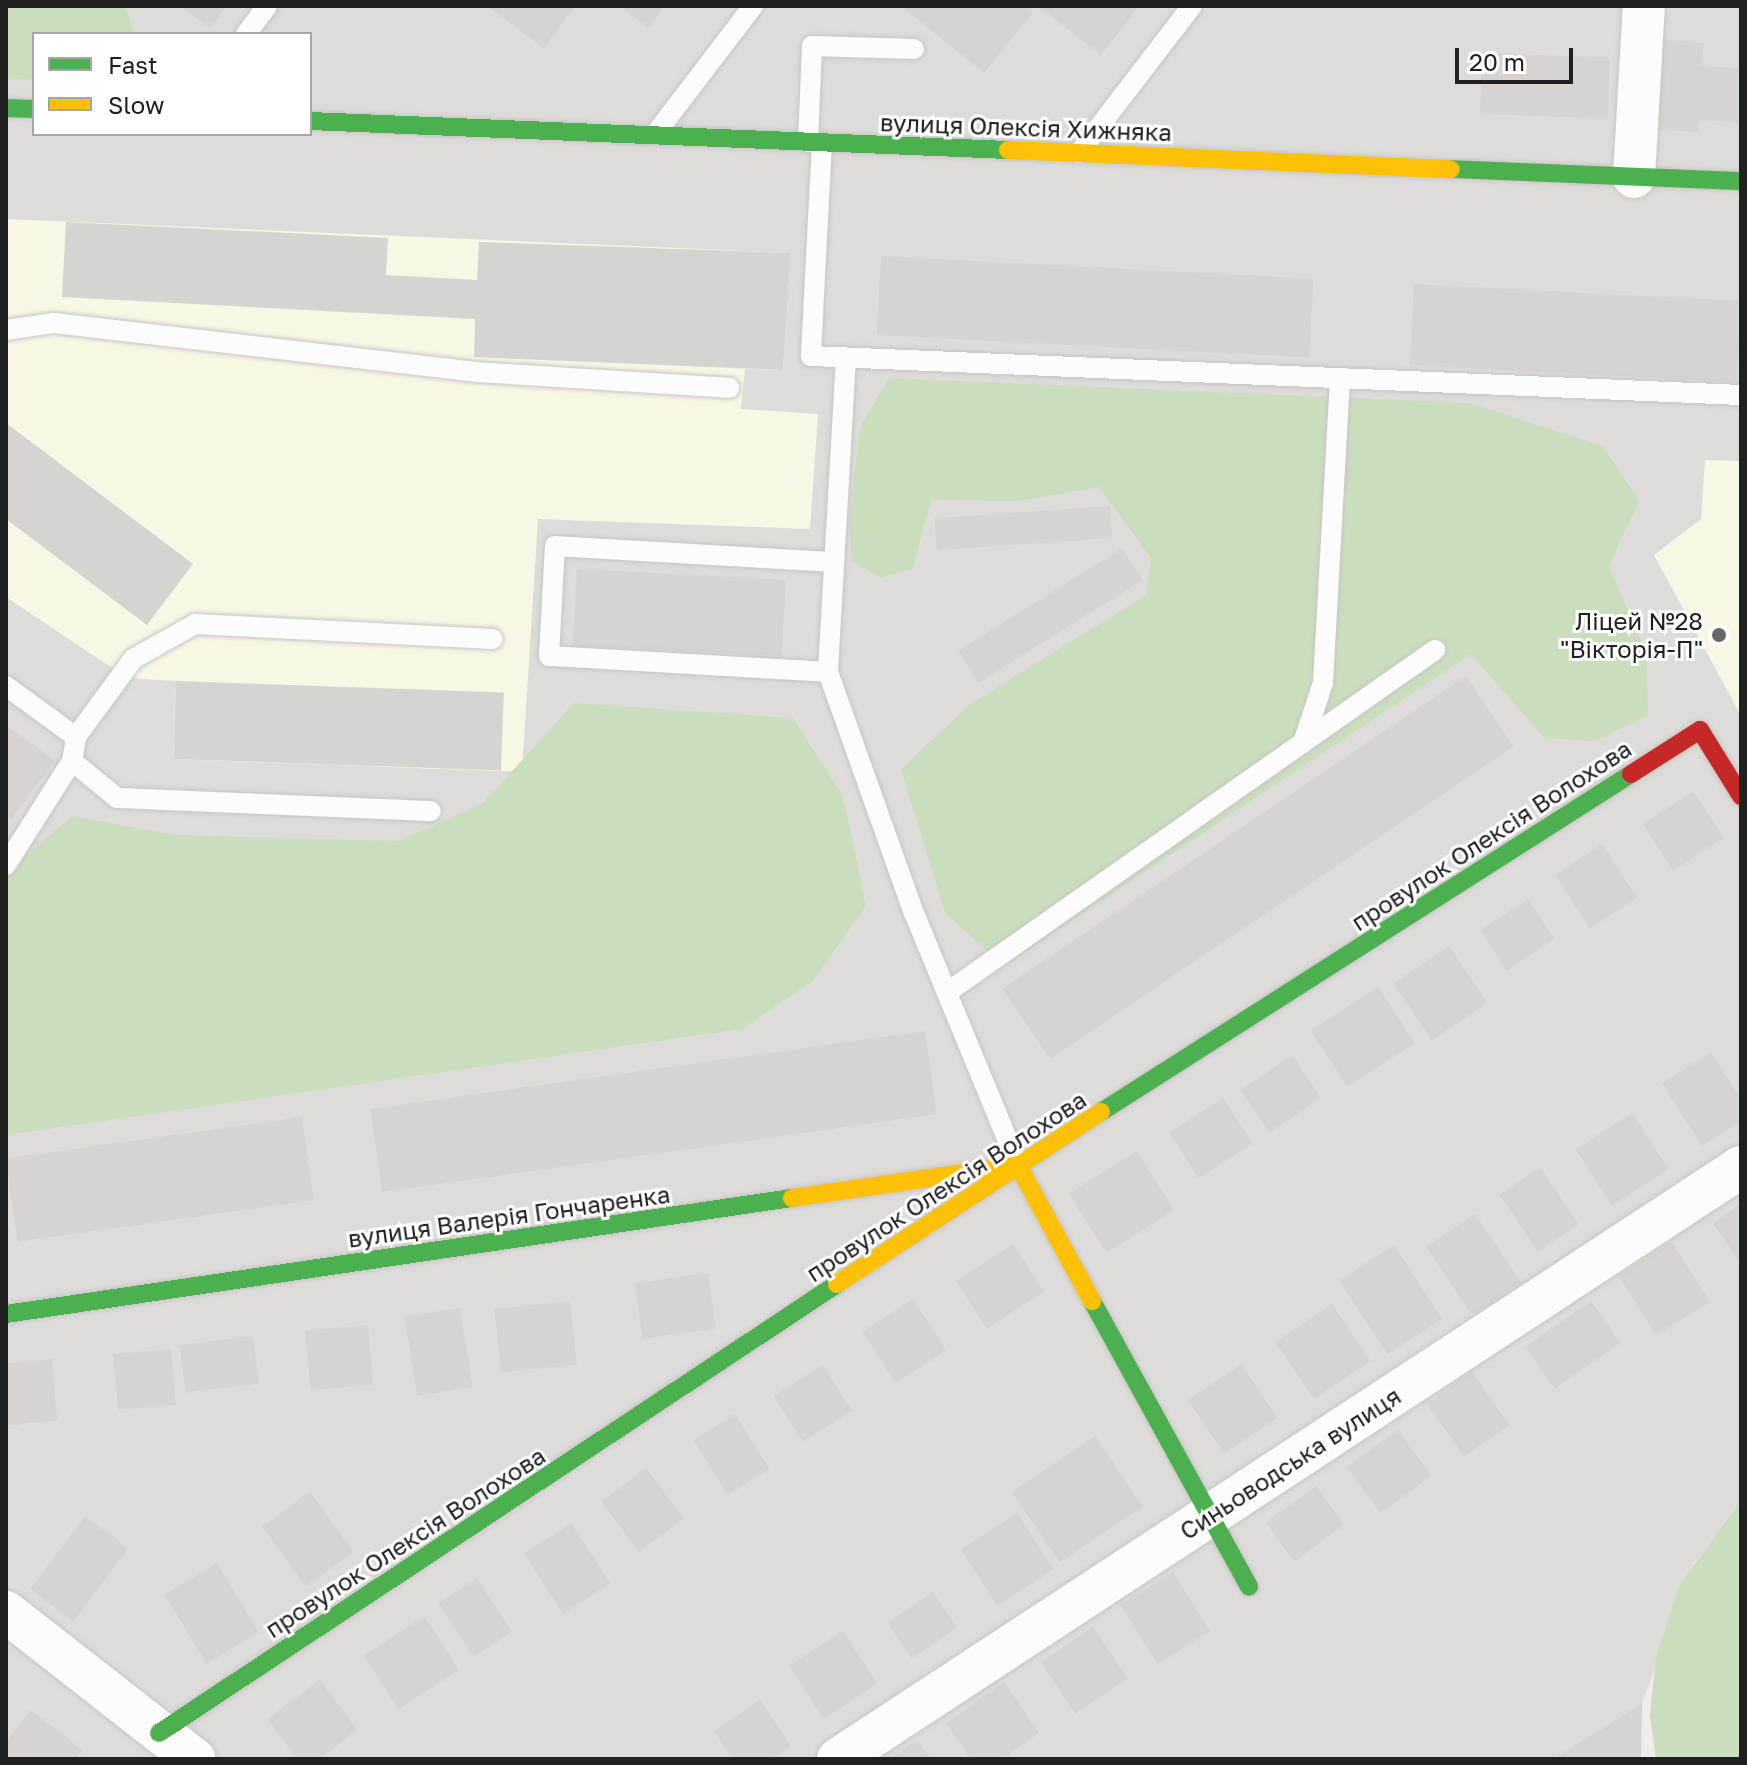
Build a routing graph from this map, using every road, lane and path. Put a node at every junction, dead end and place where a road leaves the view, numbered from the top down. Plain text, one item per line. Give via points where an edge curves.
1 (267, 6) edge
2 (753, 6) edge
3 (1192, 6) edge
4 (1644, 6) edge
5 (248, 32) edge
6 (914, 49) dead end
7 (6, 108) edge
8 (32, 109) edge
9 (312, 121) edge
10 (654, 135) junction
11 (815, 142) junction
12 (1079, 153) junction
13 (1634, 177) junction
14 (1741, 181) edge
15 (6, 330) edge
16 (846, 358) junction
17 (1340, 379) junction
18 (729, 388) dead end
19 (1741, 395) edge
20 (834, 562) junction
21 (493, 639) dead end
22 (1435, 650) dead end
23 (828, 672) junction
24 (6, 686) edge
25 (76, 737) junction
26 (1303, 743) junction
27 (72, 761) junction
28 (1741, 796) edge
29 (431, 811) dead end
30 (6, 865) edge
31 (949, 991) junction
32 (1018, 1165) junction
33 (1741, 1167) edge
34 (6, 1314) edge
35 (1212, 1514) junction
36 (1249, 1587) dead end
37 (6, 1612) edge
38 (159, 1733) junction
39 (194, 1759) edge
40 (838, 1759) edge

1 - 5 lane
2 - 10 lane
3 - 12 lane
4 - 13 street
6 - 11 lane via 812,46
7 - 8 street
9 - 10 street, вулиця Олексія Хижняка
10 - 11 street, вулиця Олексія Хижняка
11 - 12 street, вулиця Олексія Хижняка
11 - 16 lane via 811,356
12 - 13 street, вулиця Олексія Хижняка
13 - 14 street, вулиця Олексія Хижняка
15 - 18 lane via 54,323 476,372
16 - 17 lane
16 - 20 lane
17 - 19 lane
17 - 26 lane via 1323,683
20 - 23 lane
20 - 23 lane via 555,546 549,656
21 - 25 lane via 195,624 133,659
22 - 26 lane
23 - 31 lane via 914,913
24 - 25 lane
25 - 27 lane
26 - 31 lane
27 - 29 lane via 117,798
27 - 30 lane
28 - 32 street, провулок Олексія Волохова via 1700,730
31 - 32 lane
32 - 34 street, вулиця Валерія Гончаренка
32 - 35 street
32 - 38 street, провулок Олексія Волохова
33 - 35 street, Синьоводська вулиця
35 - 36 street
35 - 40 street, Синьоводська вулиця
37 - 38 street
38 - 39 street

